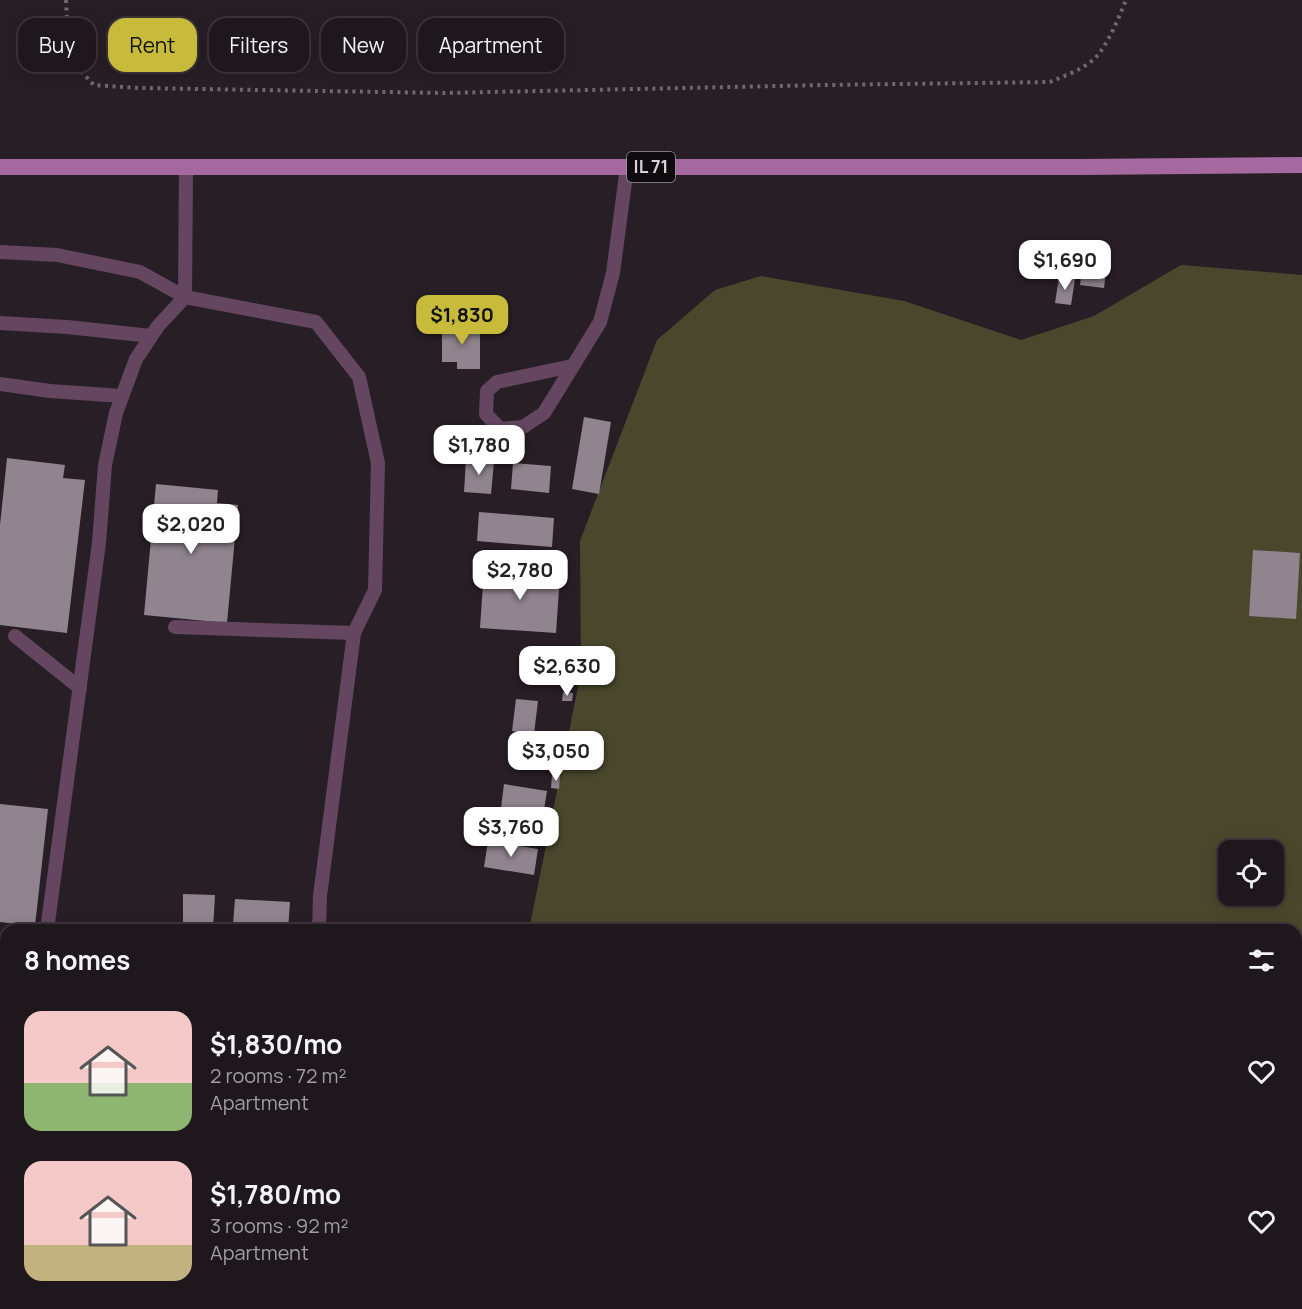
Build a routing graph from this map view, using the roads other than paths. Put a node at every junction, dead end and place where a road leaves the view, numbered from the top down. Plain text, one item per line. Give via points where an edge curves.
1 (1302, 165) edge
2 (186, 167) junction
3 (627, 167) junction
4 (0, 168) edge
5 (0, 252) edge
6 (185, 297) junction
7 (0, 323) edge
8 (151, 336) junction
9 (572, 366) junction
10 (0, 384) edge
11 (122, 396) junction
12 (176, 627) dead end
13 (354, 633) junction
14 (15, 636) dead end
15 (80, 688) junction
16 (48, 924) edge
17 (319, 924) edge

1 - 3 main road, IL 71
2 - 3 main road, IL 71
2 - 4 main road, IL 71
2 - 6 lane
3 - 9 lane via 613,273 600,322
5 - 6 lane via 57,255 140,272
6 - 8 lane
6 - 13 lane via 316,322 359,377 378,463 375,590
7 - 8 lane
8 - 11 lane via 136,359
9 - 9 lane via 497,382 488,391 486,414 500,429 523,427 544,413
10 - 11 lane
11 - 15 lane via 105,465
12 - 13 lane
13 - 17 lane
14 - 15 lane
15 - 16 lane

